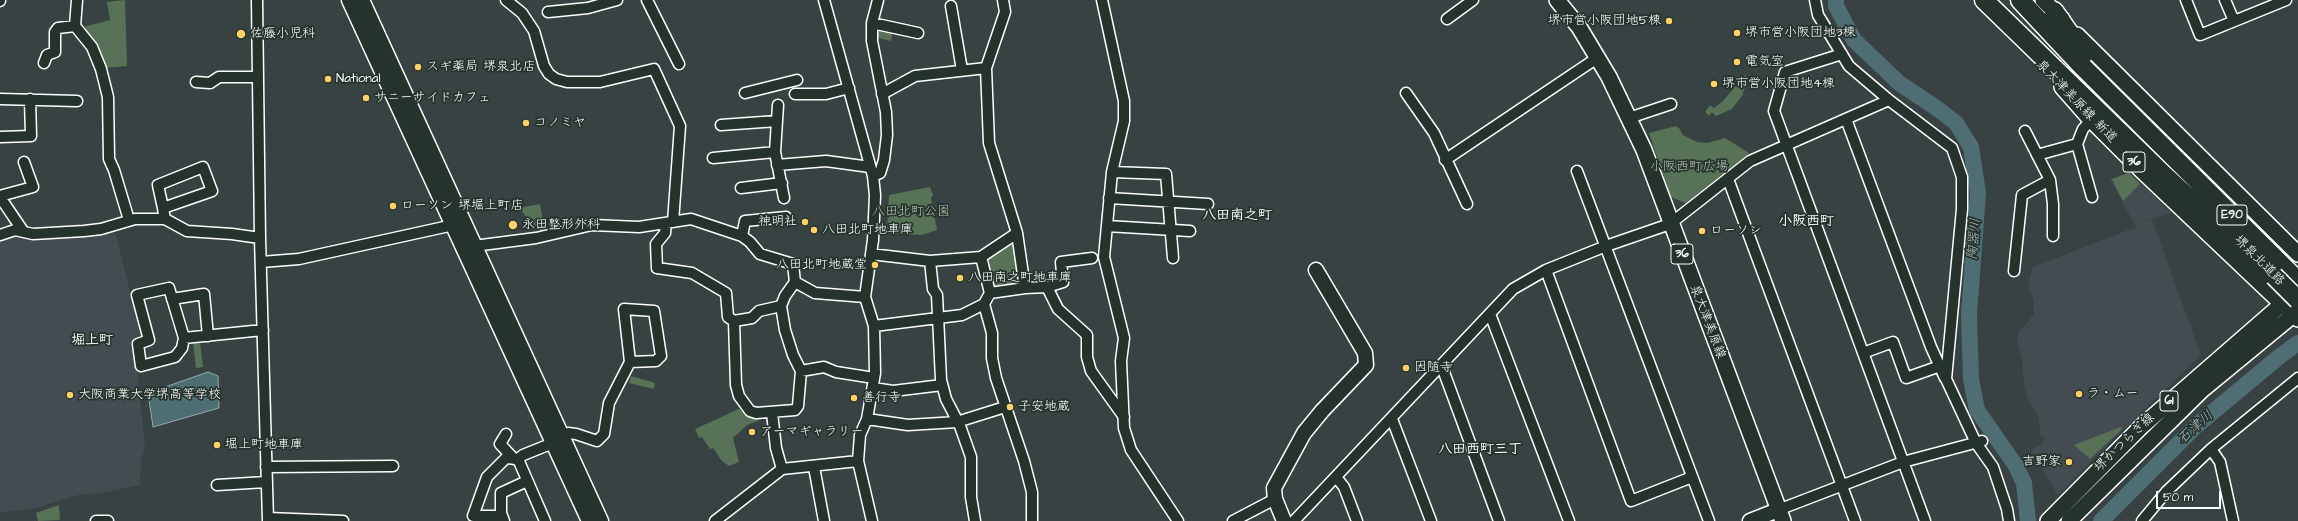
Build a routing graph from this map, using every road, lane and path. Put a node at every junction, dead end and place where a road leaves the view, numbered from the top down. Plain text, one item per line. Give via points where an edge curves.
1 (77, 0) edge
2 (257, 0) edge
3 (349, 0) edge
4 (362, 0) edge
5 (506, 0) edge
6 (617, 0) edge
7 (647, 0) edge
8 (824, 0) edge
9 (878, 0) edge
10 (1003, 0) edge
11 (1102, 0) edge
12 (1473, 0) edge
13 (1557, 0) edge
14 (1815, 0) edge
15 (1976, 0) edge
16 (1984, 0) edge
17 (1998, 0) edge
18 (2020, 0) edge
19 (2186, 0) edge
20 (2225, 0) edge
21 (2286, 0) edge
22 (2272, 3) edge
23 (952, 6) dead end
24 (2048, 6) edge
25 (548, 12) dead end
26 (1447, 19) dead end
27 (2234, 21) junction
28 (872, 23) junction
29 (75, 26) junction
30 (918, 33) dead end
31 (1842, 54) junction
32 (1597, 58) junction
33 (44, 63) dead end
34 (679, 64) dead end
35 (986, 68) junction
36 (962, 70) junction
37 (258, 77) junction
38 (196, 82) dead end
39 (849, 88) junction
40 (745, 93) dead end
41 (1406, 93) dead end
42 (882, 94) junction
43 (30, 99) junction
44 (0, 100) edge
45 (1889, 100) junction
46 (77, 101) dead end
47 (1671, 104) dead end
48 (778, 105) dead end
49 (1629, 118) junction
50 (1846, 119) junction
51 (2091, 120) junction
52 (777, 121) junction
53 (721, 125) dead end
54 (2025, 131) dead end
55 (0, 136) edge
56 (2077, 144) junction
57 (1785, 146) junction
58 (775, 152) junction
59 (2037, 155) junction
60 (713, 158) dead end
61 (1445, 160) junction
62 (24, 162) dead end
63 (777, 165) junction
64 (2175, 167) junction
65 (1577, 171) dead end
66 (872, 172) junction
67 (1112, 172) junction
68 (1728, 179) junction
69 (2050, 180) junction
70 (782, 183) junction
71 (741, 188) dead end
72 (0, 196) edge
73 (2092, 197) dead end
74 (784, 198) dead end
75 (1109, 198) junction
76 (1168, 201) junction
77 (1208, 204) dead end
78 (1467, 204) dead end
79 (163, 208) junction
80 (786, 217) dead end
81 (165, 219) junction
82 (129, 220) junction
83 (669, 222) junction
84 (458, 224) junction
85 (1670, 224) junction
86 (1107, 226) junction
87 (1170, 230) junction
88 (23, 231) junction
89 (1190, 232) dead end
90 (1017, 233) junction
91 (0, 235) edge
92 (742, 236) junction
93 (2053, 236) dead end
94 (260, 238) junction
95 (474, 246) junction
96 (1606, 246) junction
97 (871, 254) junction
98 (2298, 254) edge
99 (981, 257) junction
100 (1092, 258) dead end
101 (1173, 258) dead end
102 (930, 261) junction
103 (261, 262) junction
104 (1316, 270) dead end
105 (1546, 270) junction
106 (2014, 271) dead end
107 (2279, 272) junction
108 (2298, 281) edge
109 (795, 282) junction
110 (1047, 287) junction
111 (1024, 288) junction
112 (2298, 291) edge
113 (990, 293) junction
114 (865, 297) junction
115 (172, 299) junction
116 (984, 304) junction
117 (781, 306) junction
118 (2294, 310) edge
119 (1490, 314) junction
120 (938, 318) junction
121 (734, 321) junction
122 (874, 326) junction
123 (263, 330) junction
124 (208, 336) junction
125 (184, 338) junction
126 (1863, 353) junction
127 (630, 362) junction
128 (1940, 366) junction
129 (1442, 367) junction
130 (801, 371) junction
131 (1946, 379) junction
132 (2296, 382) edge
133 (874, 383) junction
134 (942, 385) junction
135 (1005, 407) junction
136 (772, 413) junction
137 (1124, 417) junction
138 (1392, 418) junction
139 (867, 419) junction
140 (957, 422) junction
141 (506, 434) dead end
142 (557, 439) junction
143 (1979, 442) junction
144 (2211, 450) junction
145 (516, 459) junction
146 (858, 461) junction
147 (1903, 462) junction
148 (266, 466) junction
149 (393, 466) dead end
150 (814, 467) junction
151 (782, 469) junction
152 (1336, 477) junction
153 (1692, 477) junction
154 (527, 481) junction
155 (266, 482) junction
156 (217, 485) dead end
157 (1842, 486) junction
158 (1275, 499) junction
159 (1781, 515) edge
160 (503, 518) edge
161 (268, 520) edge
162 (96, 521) edge
163 (108, 521) edge
164 (343, 521) edge
165 (545, 521) edge
166 (589, 521) edge
167 (601, 521) edge
168 (715, 521) edge
169 (824, 521) edge
170 (872, 521) edge
171 (975, 521) edge
172 (1032, 521) edge
173 (1178, 521) edge
174 (1232, 521) edge
175 (1284, 521) edge
176 (1294, 521) edge
177 (1357, 521) edge
178 (1431, 521) edge
179 (1499, 521) edge
180 (1569, 521) edge
181 (1708, 521) edge
182 (1750, 521) edge
183 (1855, 521) edge
184 (1925, 521) edge
185 (2009, 521) edge
186 (2048, 521) edge
187 (2069, 521) edge
188 (2142, 521) edge
189 (2233, 521) edge

1 - 29 street
2 - 37 street
3 - 84 street
4 - 84 street
5 - 83 street via 522,13 534,31 544,66 556,79 567,82 600,82 654,69 680,126
6 - 25 street via 588,8
7 - 34 street
8 - 39 street
9 - 28 street
10 - 35 street via 1005,12
11 - 67 street via 1124,101 1124,121
12 - 26 street
13 - 32 main road, 泉大津美原線 / 36
14 - 31 street via 1818,15
15 - 51 main road, 泉大津美原線 新道 / 36
16 - 107 highway via 2161,172
17 - 64 highway
18 - 64 highway
19 - 27 street via 2200,35
20 - 27 street
21 - 22 street
22 - 27 street
23 - 36 street
24 - 98 main road
24 - 107 highway via 2081,51 2227,201
28 - 30 street
28 - 42 street via 872,41
29 - 33 street via 58,28 55,32 55,52 47,55
29 - 82 street via 92,47 101,69 108,97 109,159
31 - 45 street via 1849,66
31 - 57 street via 1785,72 1774,112
32 - 49 main road, 泉大津美原線 / 36
32 - 61 street
35 - 36 street
35 - 90 street via 989,143
36 - 42 street via 915,76
37 - 38 street via 219,77 210,83
37 - 94 street
39 - 40 street via 826,94 798,94 796,76
39 - 66 street
41 - 61 street via 1434,133
42 - 66 street via 887,135 884,160 880,172
43 - 44 street
43 - 46 street
43 - 55 street via 31,136
45 - 50 street
45 - 131 street via 1952,148 1962,178 1962,209
47 - 49 street
48 - 52 street
49 - 85 main road, 泉大津美原線 / 36 via 1644,150
50 - 57 street
50 - 128 street
51 - 56 street via 2083,129
51 - 118 main road, 泉大津美原線 新道 / 36
52 - 53 street
52 - 58 street
54 - 59 street
56 - 59 street
56 - 73 street
57 - 68 street via 1750,161
57 - 126 street
58 - 60 street
58 - 63 street
59 - 69 street
61 - 78 street
62 - 72 street via 33,187
63 - 66 street via 826,161
63 - 70 street
64 - 107 highway, 堺泉北道路 / E90
65 - 96 street
66 - 97 street via 875,195
67 - 75 street
67 - 76 street via 1166,174
68 - 85 street
68 - 157 street
69 - 93 street
69 - 106 street via 2022,195
70 - 71 street
70 - 74 street
72 - 88 street
75 - 76 street
75 - 86 street
76 - 77 street
76 - 87 street
79 - 79 street via 212,191 203,167 158,185
79 - 81 street
80 - 92 street via 745,221
81 - 82 street
81 - 94 street via 186,231
82 - 88 street via 101,229 84,231 34,234
83 - 92 street via 691,219
83 - 95 street via 639,228 592,225 536,238
83 - 121 street via 665,233 656,244 657,268 692,273 726,293 728,316
84 - 95 street
84 - 103 street via 299,259
84 - 142 street
85 - 96 street
85 - 159 main road, 泉大津美原線 / 36
86 - 87 street
86 - 137 street via 1104,257 1124,338 1121,362
87 - 89 street
87 - 101 street
88 - 91 street via 15,230
90 - 99 street
90 - 111 street
92 - 109 street via 760,254 793,264
94 - 103 street
95 - 142 street
96 - 105 street
96 - 153 street
97 - 102 street
97 - 114 street
99 - 102 street
99 - 113 street
100 - 110 street via 1061,262 1063,282
102 - 120 street via 933,288 937,295
103 - 123 street
104 - 158 street via 1365,353 1366,365 1304,433 1274,488
105 - 119 street via 1513,289
105 - 153 street via 1631,501
107 - 108 highway, 堺泉北道路 / E90
107 - 118 highway, 堺泉北道路 / E90, bridge
109 - 114 street via 815,293
109 - 117 street
110 - 111 street
110 - 137 street via 1058,309 1087,335 1087,357 1091,371
111 - 113 street
112 - 118 main road, 堺かつらぎ線 / 61
113 - 116 street
114 - 122 street
115 - 124 street via 204,294
115 - 125 street
115 - 125 street via 169,288 137,295 149,340 138,344 141,366 175,357 182,348
116 - 120 street via 962,315
116 - 135 street via 992,333 992,358 996,378
117 - 121 street via 759,310 752,318
117 - 130 street via 785,330
118 - 186 main road, 堺かつらぎ線 / 61 via 2142,426
118 - 187 main road, 堺かつらぎ線 / 61 via 2202,390
119 - 129 street
119 - 180 street
120 - 122 street
120 - 134 street
121 - 136 street via 734,372 739,396 745,406 756,414
122 - 133 street
123 - 124 street
123 - 148 street
124 - 125 street
126 - 128 street via 1893,342 1906,378
126 - 147 street
127 - 127 street via 656,361 660,356 654,311 624,309
127 - 142 street via 609,403 604,434 597,441 568,433
128 - 131 street
129 - 138 street
129 - 179 street
130 - 133 street via 824,367
130 - 136 street via 798,406 795,410
131 - 143 street
132 - 144 street
133 - 134 street via 893,391
133 - 139 street
134 - 140 street
135 - 140 street
135 - 172 street via 1032,492
136 - 151 street via 776,448
137 - 173 street via 1124,428 1131,450
138 - 152 street
138 - 178 street
139 - 140 street via 908,425
139 - 146 street via 860,435
140 - 171 street via 971,457 971,497
141 - 145 street via 500,444
142 - 145 street
142 - 166 street
142 - 167 street
143 - 147 street
143 - 185 street via 1993,467
144 - 188 street via 2167,491
144 - 189 street via 2220,462
145 - 154 street
145 - 160 street via 506,458 487,477 473,516
146 - 150 street
146 - 170 street
147 - 157 street
147 - 184 street
148 - 149 street
148 - 155 street
150 - 151 street
150 - 169 street
151 - 168 street
152 - 176 street
152 - 177 street via 1344,487
153 - 181 street
154 - 160 street via 501,493
154 - 165 street
155 - 156 street
155 - 161 street
157 - 159 street
157 - 183 street
158 - 174 street
158 - 175 street
159 - 182 street
161 - 164 street
162 - 163 street

